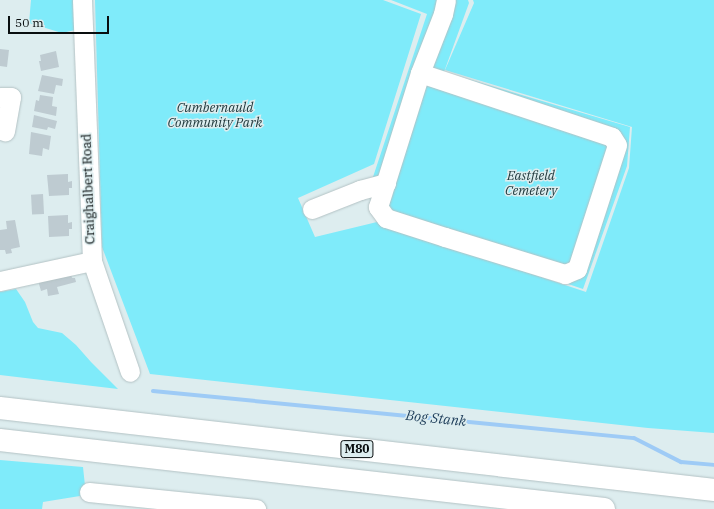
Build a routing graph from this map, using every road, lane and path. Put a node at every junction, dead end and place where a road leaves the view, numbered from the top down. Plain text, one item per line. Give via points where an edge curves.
1 (82, 0) edge
2 (446, 0) edge
3 (420, 73) junction
4 (6, 97) edge
5 (6, 131) dead end
6 (386, 183) junction
7 (312, 209) dead end
8 (92, 261) junction
9 (0, 281) edge
10 (130, 372) dead end
11 (0, 408) edge
12 (0, 440) edge
13 (714, 490) edge
14 (89, 492) dead end
15 (256, 509) edge
16 (604, 509) edge

1 - 8 street, Craighalbert Road
2 - 3 street
3 - 6 street
3 - 6 street via 612,137 617,145 577,269 565,274 386,218 378,207
4 - 5 street
6 - 7 street via 360,190
8 - 9 street
8 - 10 street, Craighalbert Road
11 - 13 highway, M80
12 - 16 highway
14 - 15 street

